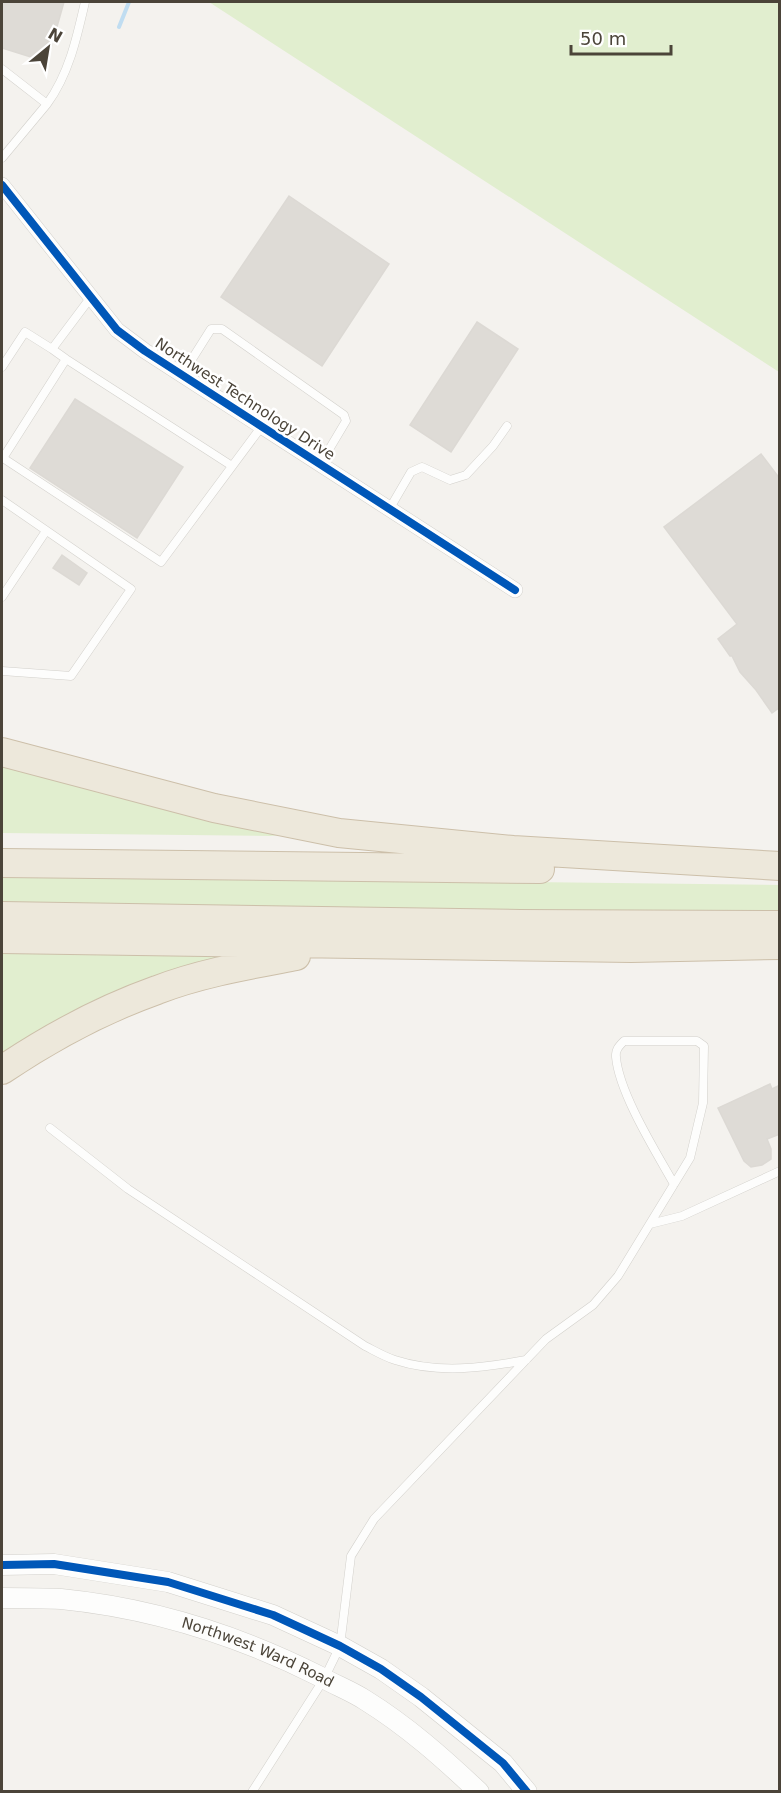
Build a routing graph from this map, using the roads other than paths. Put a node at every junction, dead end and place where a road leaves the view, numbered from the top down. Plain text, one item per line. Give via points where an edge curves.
1 (85, 2) edge
2 (2, 69) edge
3 (47, 104) junction
4 (2, 158) edge
5 (2, 185) edge
6 (91, 297) junction
7 (52, 349) junction
8 (66, 359) junction
9 (2, 367) edge
10 (182, 375) junction
11 (262, 426) junction
12 (507, 426) dead end
13 (4, 450) edge
14 (321, 463) junction
15 (232, 466) junction
16 (2, 500) edge
17 (390, 508) junction
18 (46, 531) junction
19 (516, 590) dead end
20 (2, 597) edge
21 (2, 671) edge
22 (2, 752) edge
23 (2, 844) edge
24 (513, 850) junction
25 (2, 863) edge
26 (780, 866) edge
27 (780, 872) edge
28 (2, 916) edge
29 (780, 925) edge
30 (2, 939) edge
31 (378, 945) junction
32 (780, 945) edge
33 (2, 1070) edge
34 (50, 1128) dead end
35 (780, 1171) edge
36 (674, 1184) junction
37 (650, 1224) junction
38 (526, 1360) junction
39 (2, 1565) edge
40 (2, 1598) edge
41 (340, 1646) junction
42 (324, 1679) junction
43 (252, 1791) edge
44 (479, 1791) edge
45 (527, 1791) edge

1 - 3 lane via 74,49
2 - 3 lane
3 - 4 lane
5 - 6 street, Northwest Technology Drive
6 - 7 lane
6 - 10 street, Northwest Technology Drive via 117,330
7 - 8 lane
7 - 9 lane via 25,332
8 - 13 lane
8 - 15 lane
10 - 11 street, Northwest Technology Drive
10 - 14 lane via 211,329 222,330 344,415 346,421
11 - 14 street, Northwest Technology Drive
11 - 15 lane
12 - 17 lane via 466,475 450,480 422,467 411,472
13 - 15 lane via 3,458 161,562
14 - 17 street, Northwest Technology Drive
16 - 18 lane
17 - 19 street, Northwest Technology Drive
18 - 20 lane
18 - 21 lane via 130,589 71,676
22 - 24 highway via 274,822 339,833
23 - 24 highway
24 - 26 highway
25 - 27 highway
28 - 29 highway
30 - 31 highway
31 - 32 highway
31 - 33 highway via 231,968 158,989 97,1014
34 - 38 lane via 128,1189 366,1346 395,1360 438,1369
35 - 37 lane via 682,1216
36 - 36 lane via 625,1090 616,1056 624,1041 697,1041 704,1046 703,1103 696,1140
36 - 37 lane
37 - 38 lane via 618,1276 593,1305 546,1339
38 - 41 lane via 375,1519 351,1556
39 - 41 street via 54,1564 168,1582 273,1615
40 - 42 street, Northwest Ward Road via 60,1599 188,1623 249,1644
41 - 42 lane
41 - 45 street via 421,1697 503,1763
42 - 43 lane
42 - 44 street, Northwest Ward Road via 364,1699 407,1729

